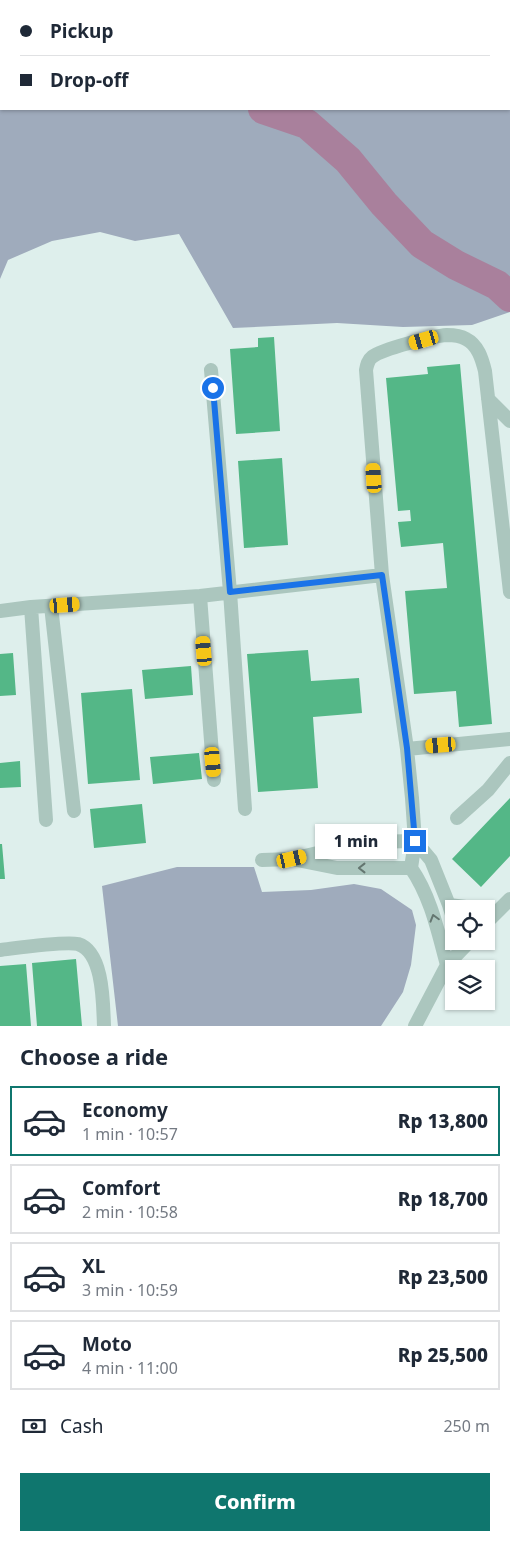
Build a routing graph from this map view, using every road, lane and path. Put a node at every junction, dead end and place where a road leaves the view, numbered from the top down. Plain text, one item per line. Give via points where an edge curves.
1 (211, 370) dead end
2 (488, 399) junction
3 (510, 422) edge
4 (382, 575) junction
5 (230, 592) junction
6 (510, 592) edge
7 (200, 596) junction
8 (50, 606) junction
9 (31, 607) junction
10 (0, 611) edge
11 (510, 739) edge
12 (407, 748) junction
13 (510, 763) edge
14 (214, 780) dead end
15 (245, 809) dead end
16 (74, 811) dead end
17 (457, 818) dead end
18 (46, 820) dead end
19 (415, 841) junction
20 (292, 859) junction
21 (262, 860) dead end
22 (411, 868) junction
23 (510, 899) edge
24 (448, 900) edge
25 (495, 909) edge
26 (0, 950) edge
27 (458, 950) edge
28 (446, 960) edge
29 (451, 960) edge
30 (445, 969) edge
31 (104, 1026) edge
32 (415, 1026) edge

1 - 5 street
2 - 3 street
2 - 4 street via 485,372 476,346 458,336 447,335 378,353 367,363
2 - 6 street
4 - 5 street
4 - 12 street
5 - 7 street
5 - 15 street
7 - 8 street
7 - 14 street
8 - 9 street
8 - 16 street
9 - 10 street
9 - 18 street
11 - 12 street
12 - 19 street
13 - 17 street via 488,790
19 - 20 street via 364,842
19 - 22 street
19 - 24 street via 432,860
20 - 21 street
22 -> 20 street via 338,868
28 -> 22 street via 432,911
23 - 25 street
26 - 31 street via 79,944 89,952 97,966
27 - 29 street
30 - 32 street

